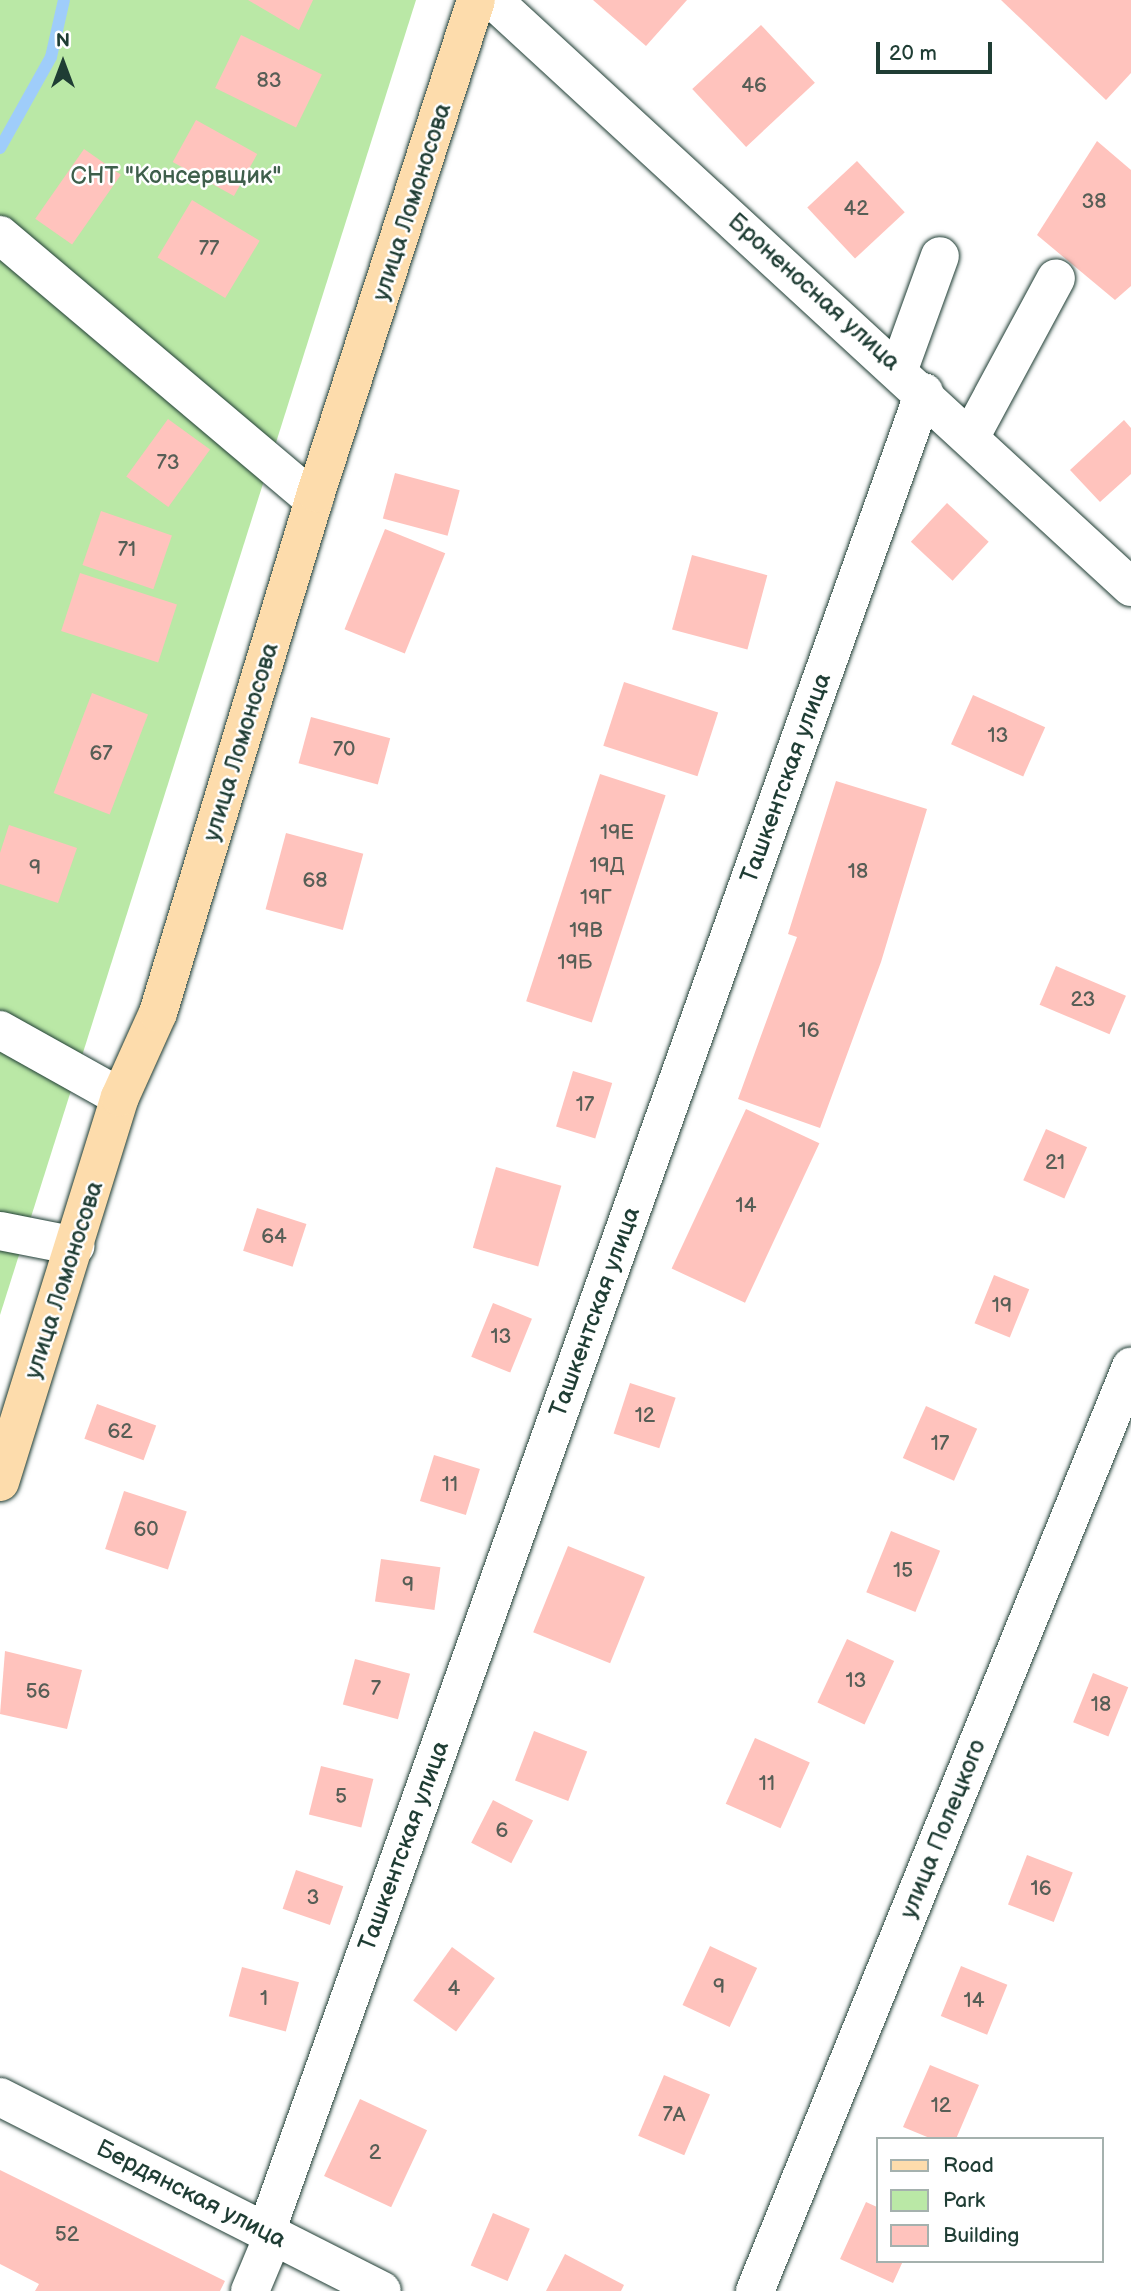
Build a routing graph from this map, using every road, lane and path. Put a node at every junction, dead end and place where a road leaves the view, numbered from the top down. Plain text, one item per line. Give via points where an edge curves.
1 (476, 0) edge
2 (493, 0) edge
3 (0, 235) edge
4 (940, 256) dead end
5 (1056, 278) dead end
6 (911, 381) junction
7 (971, 436) junction
8 (314, 500) junction
9 (1131, 587) edge
10 (0, 1030) edge
11 (120, 1097) junction
12 (0, 1231) edge
13 (76, 1245) junction
14 (1131, 1367) edge
15 (0, 1482) edge
16 (0, 2097) edge
17 (270, 2234) junction
18 (250, 2291) edge
19 (382, 2291) edge
20 (755, 2291) edge

1 - 8 main road, улица Ломоносова
2 - 6 street, Броненосная улица
3 - 8 street
4 - 6 street, Ташкентская улица
5 - 7 street
6 - 7 street, Броненосная улица
6 - 17 street, Ташкентская улица
7 - 9 street, Броненосная улица
8 - 11 main road, улица Ломоносова via 158,1013
10 - 11 street
11 - 13 main road, улица Ломоносова
12 - 13 street
13 - 15 main road, улица Ломоносова
14 - 20 street, улица Полецкого
16 - 17 street, Бердянская улица
17 - 18 street, Ташкентская улица
17 - 19 street, Бердянская улица

